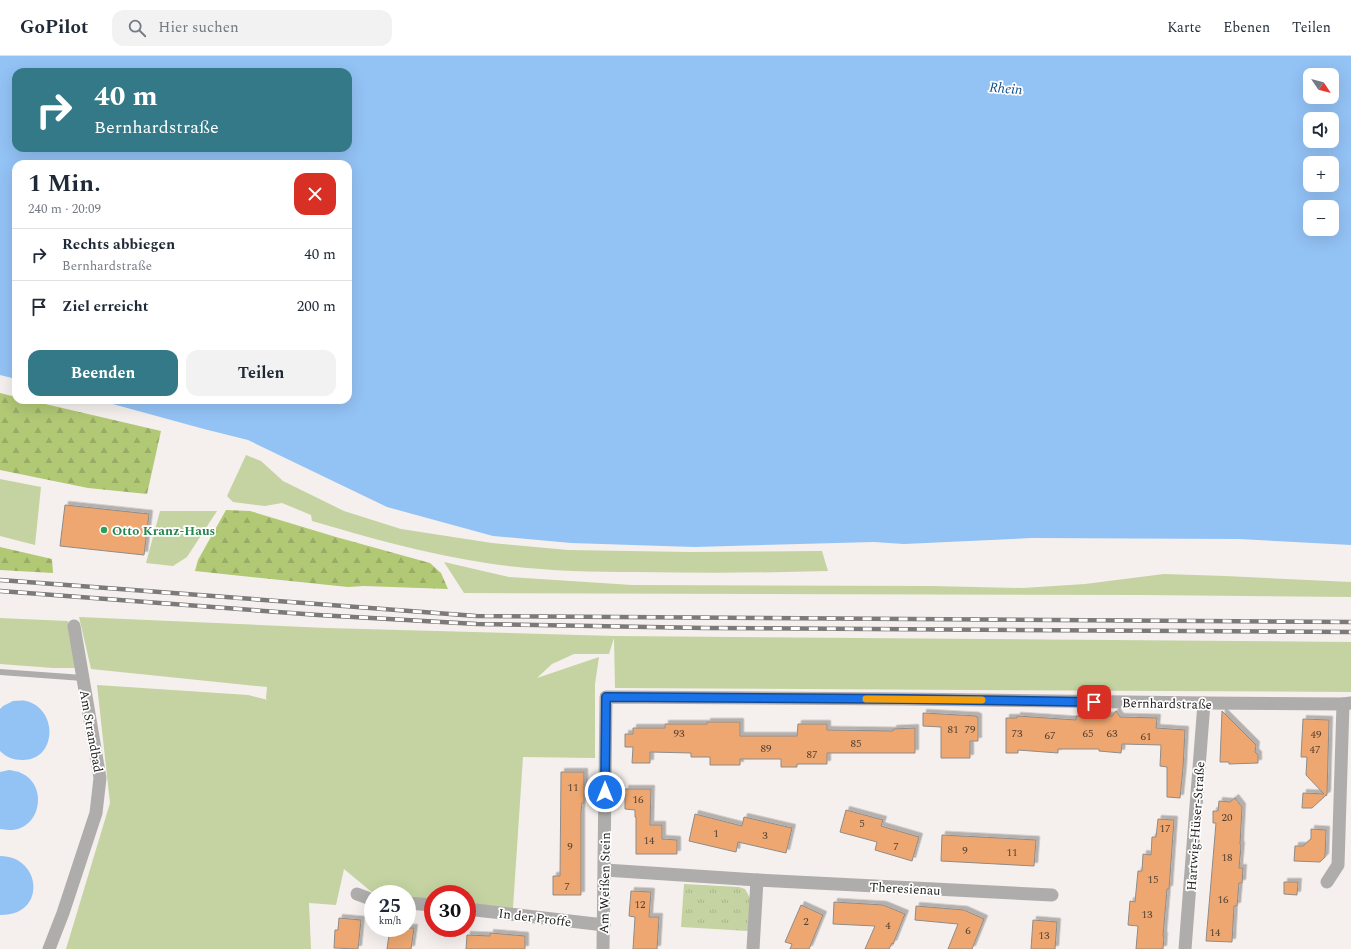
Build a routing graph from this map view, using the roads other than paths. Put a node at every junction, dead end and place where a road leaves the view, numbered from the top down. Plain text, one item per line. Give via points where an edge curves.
1 (74, 626) dead end
2 (0, 672) edge
3 (83, 678) junction
4 (606, 697) joint
5 (1204, 703) junction
6 (1347, 703) edge
7 (605, 870) junction
8 (757, 880) junction
9 (1327, 882) dead end
10 (357, 894) dead end
11 (1052, 895) dead end
12 (364, 897) edge
13 (476, 910) edge
14 (604, 925) junction
15 (50, 949) edge
16 (603, 949) edge
17 (754, 949) edge
18 (1185, 949) edge

1 - 3 street, Am Strandbad
2 - 3 lane
3 - 15 street, Am Strandbad via 100,778 96,813
4 - 5 street, Bernhardstraße
4 - 7 street, Am Weißen Stein
5 - 6 street, Bernhardstraße
5 - 18 street, Hartwig-Hüser-Straße
6 - 9 street, Bernhardstraße via 1338,865
7 - 8 street, Theresienau
7 - 14 street, Am Weißen Stein
8 - 11 street, Theresienau
8 - 17 street
10 - 12 street
13 - 14 street, In der Proffe
14 - 16 street, Am Weißen Stein

